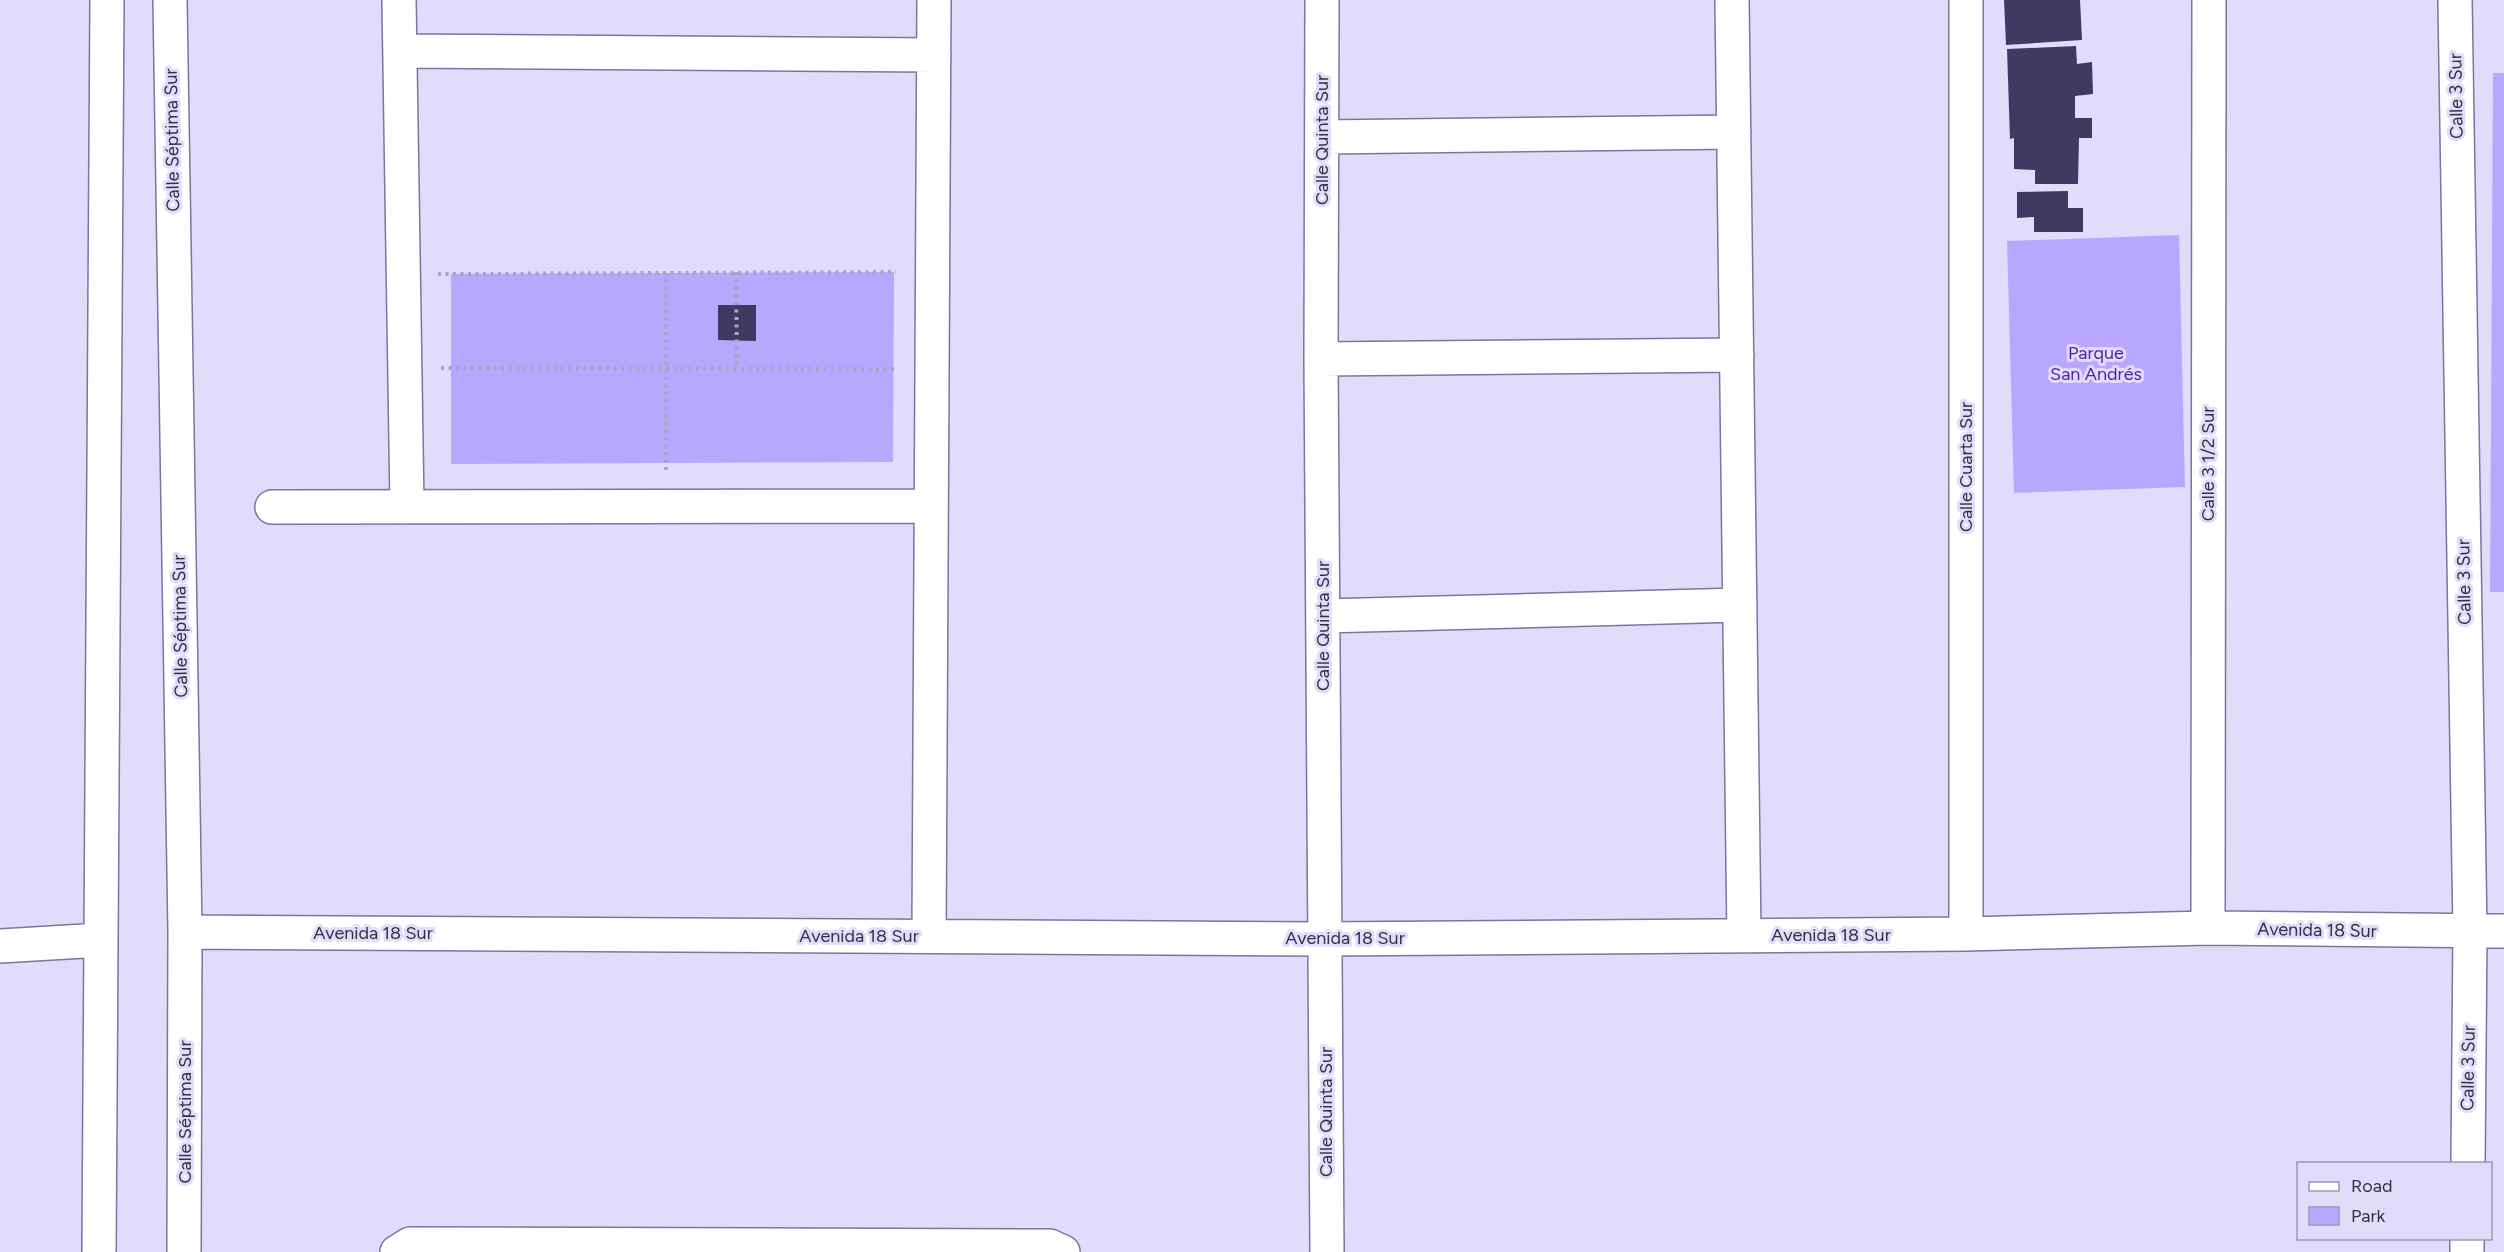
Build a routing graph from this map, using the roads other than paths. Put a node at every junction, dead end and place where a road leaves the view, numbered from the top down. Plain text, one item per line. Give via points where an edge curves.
1 (107, 0) edge
2 (170, 0) edge
3 (399, 0) edge
4 (934, 0) edge
5 (1322, 0) edge
6 (1732, 0) edge
7 (1966, 0) edge
8 (2209, 0) edge
9 (2455, 0) edge
10 (400, 51) junction
11 (934, 55) junction
12 (1734, 132) junction
13 (1323, 138) junction
14 (1737, 355) junction
15 (1321, 359) junction
16 (407, 506) junction
17 (931, 506) junction
18 (272, 507) dead end
19 (1740, 605) junction
20 (1324, 616) junction
21 (2208, 928) junction
22 (2504, 931) edge
23 (185, 932) junction
24 (2470, 932) junction
25 (1966, 934) junction
26 (929, 936) junction
27 (1744, 936) junction
28 (1325, 939) junction
29 (100, 940) junction
30 (0, 946) edge
31 (2468, 1162) edge
32 (99, 1252) edge
33 (184, 1252) edge
34 (397, 1252) edge
35 (1063, 1252) edge
36 (1327, 1252) edge

1 - 29 street
2 - 23 street, Calle Séptima Sur
3 - 10 street
4 - 11 street
5 - 13 street, Calle Quinta Sur
6 - 12 street
7 - 25 street, Calle Cuarta Sur
8 - 21 street, Calle 3 1/2 Sur
9 - 24 street, Calle 3 Sur
10 - 11 street
10 - 16 street
11 - 17 street
12 - 13 street
12 - 14 street
13 - 15 street, Calle Quinta Sur
14 - 15 street
14 - 19 street
15 - 20 street, Calle Quinta Sur
16 - 17 street
16 - 18 street
17 - 26 street
19 - 20 street
19 - 27 street
20 - 28 street, Calle Quinta Sur
21 - 24 street, Avenida 18 Sur
21 - 25 street, Avenida 18 Sur
22 - 24 street, Avenida 18 Sur
23 - 26 street, Avenida 18 Sur
23 - 33 street, Calle Séptima Sur
24 - 31 street, Calle 3 Sur
25 - 27 street, Avenida 18 Sur
26 - 28 street, Avenida 18 Sur
27 - 28 street, Avenida 18 Sur
28 - 36 street, Calle Quinta Sur
29 - 30 street
29 - 32 street
34 - 35 street via 410,1244 1050,1246

